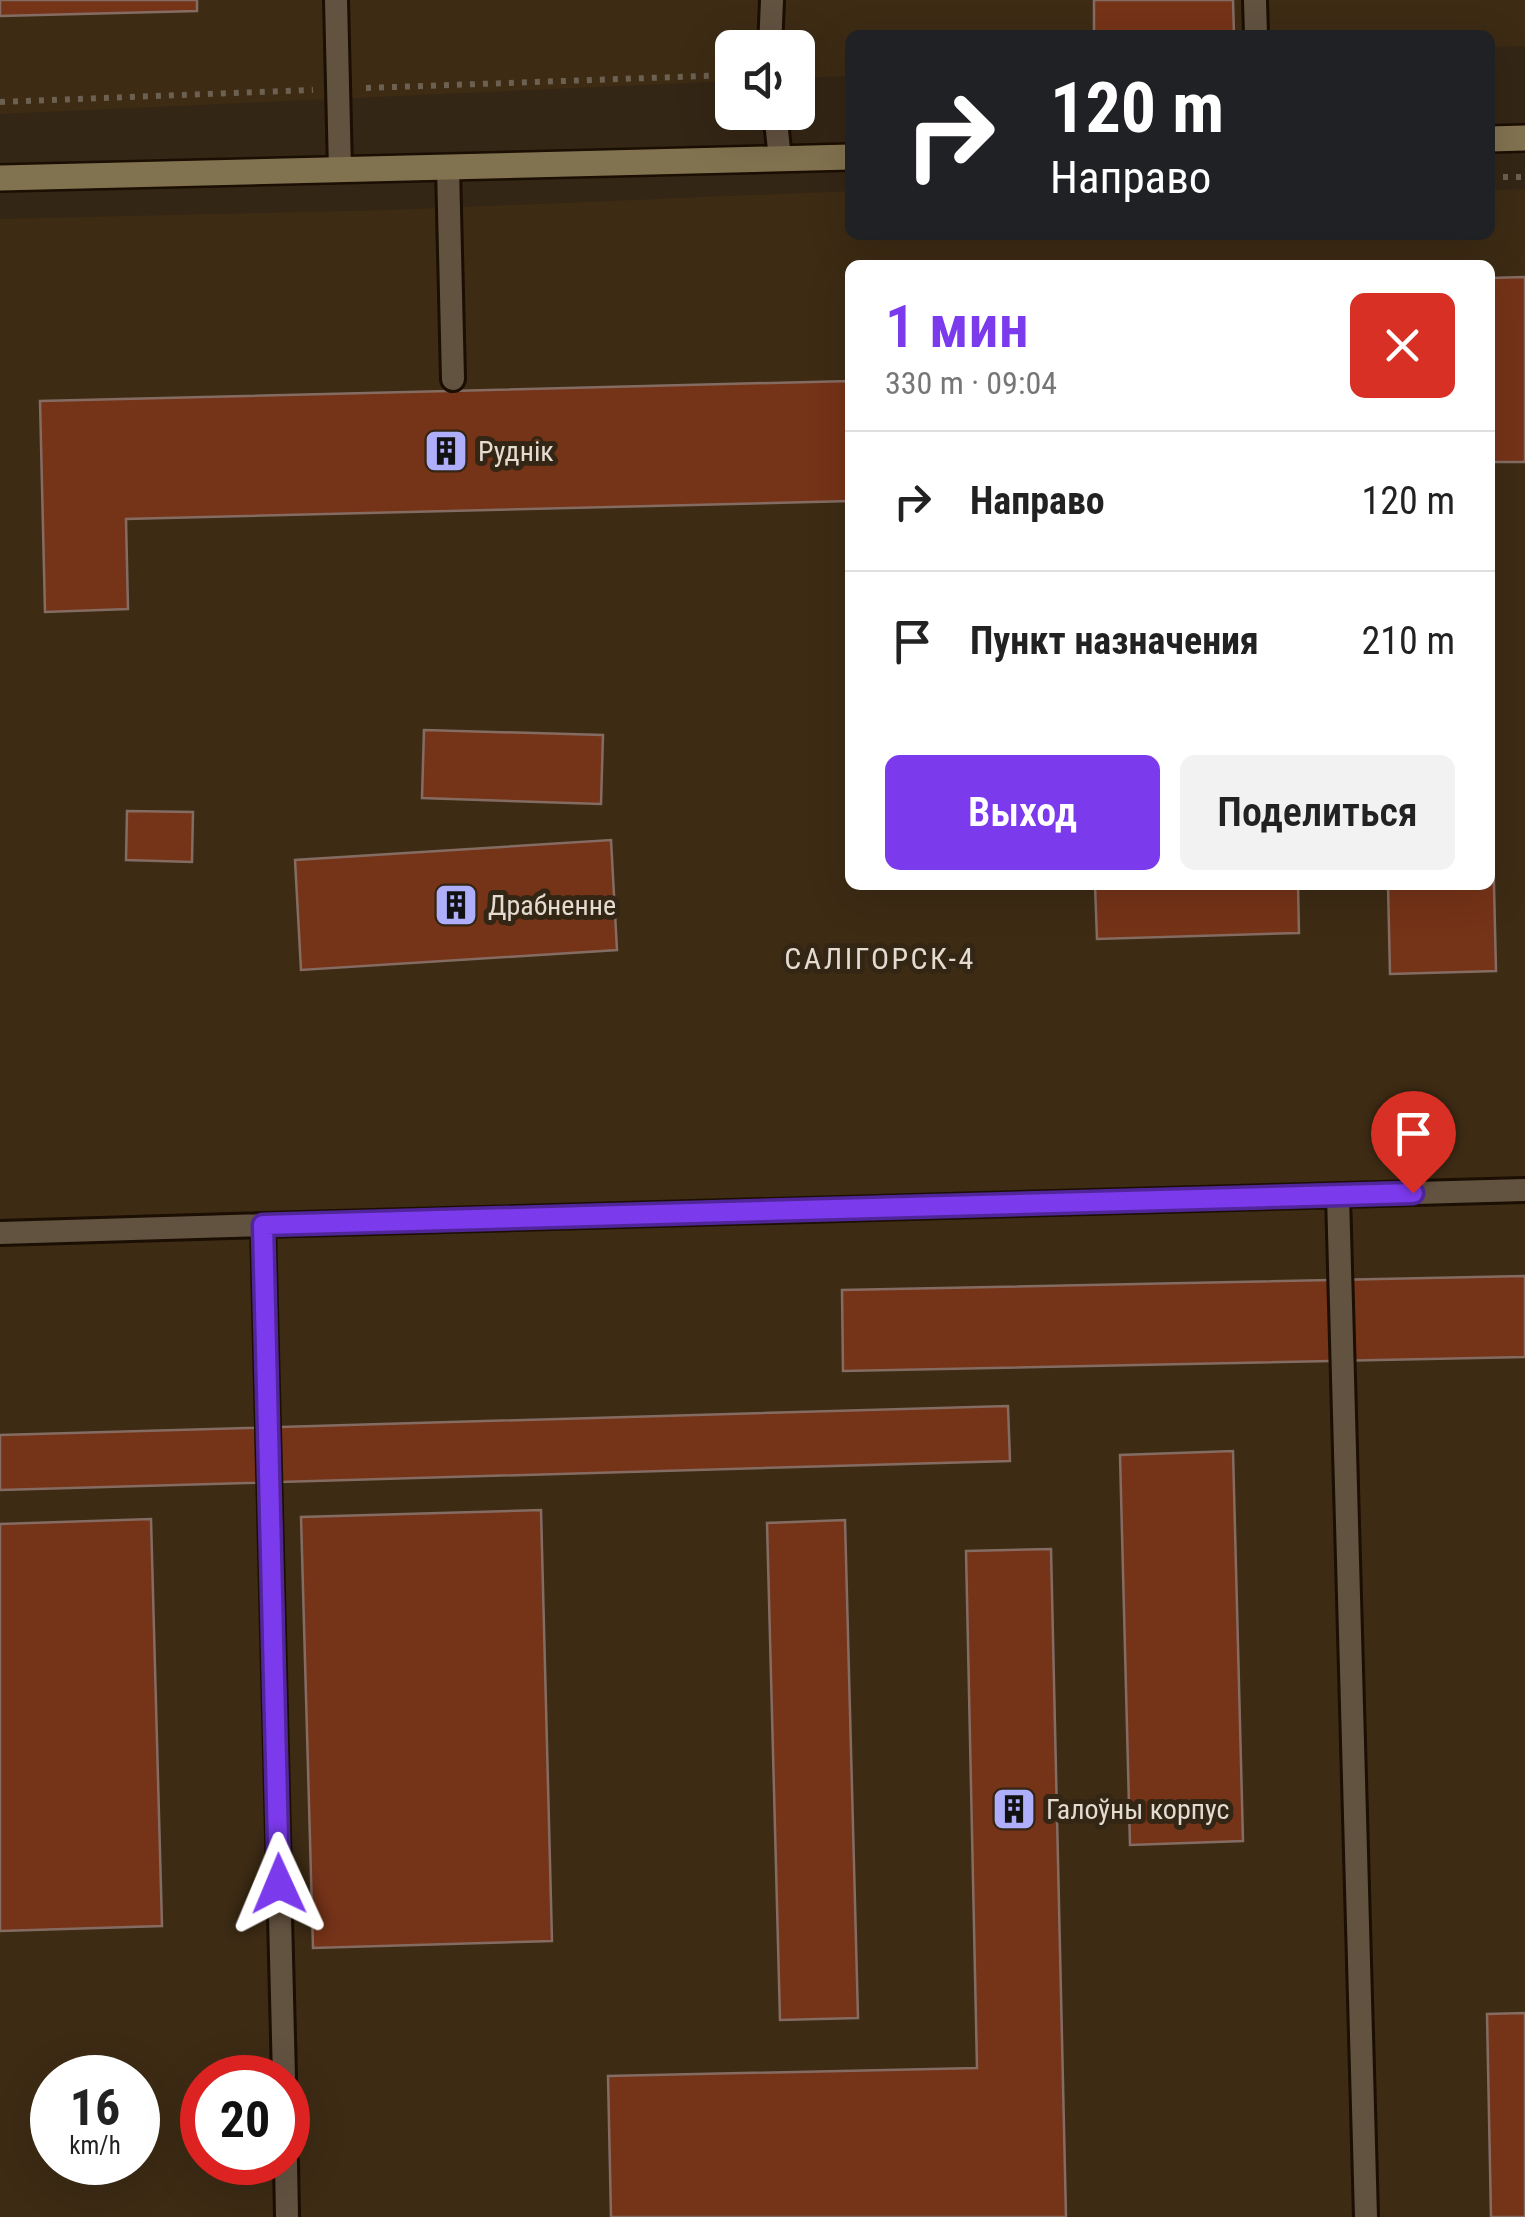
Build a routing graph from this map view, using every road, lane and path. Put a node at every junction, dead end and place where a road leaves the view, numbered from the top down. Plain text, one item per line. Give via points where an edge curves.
1 (336, 0) edge
2 (772, 0) edge
3 (1255, 0) edge
4 (771, 30) edge
5 (1256, 30) edge
6 (777, 130) edge
7 (1525, 138) edge
8 (1495, 139) edge
9 (845, 157) edge
10 (780, 160) junction
11 (448, 167) junction
12 (340, 170) junction
13 (1495, 177) edge
14 (1525, 177) edge
15 (0, 178) edge
16 (453, 378) dead end
17 (1525, 1190) edge
18 (1338, 1196) junction
19 (263, 1225) junction
20 (0, 1233) edge
21 (283, 2055) edge
22 (286, 2185) edge
23 (287, 2217) edge
24 (1366, 2217) edge

1 - 12 lane
2 - 4 lane
3 - 5 lane
6 - 10 lane
7 - 8 street
9 - 10 street
10 - 11 street
11 - 12 street
11 - 16 lane
12 - 15 street
13 - 14 path
17 - 18 lane
18 - 19 lane
18 - 24 lane
19 - 20 lane
19 - 21 lane
22 - 23 lane

